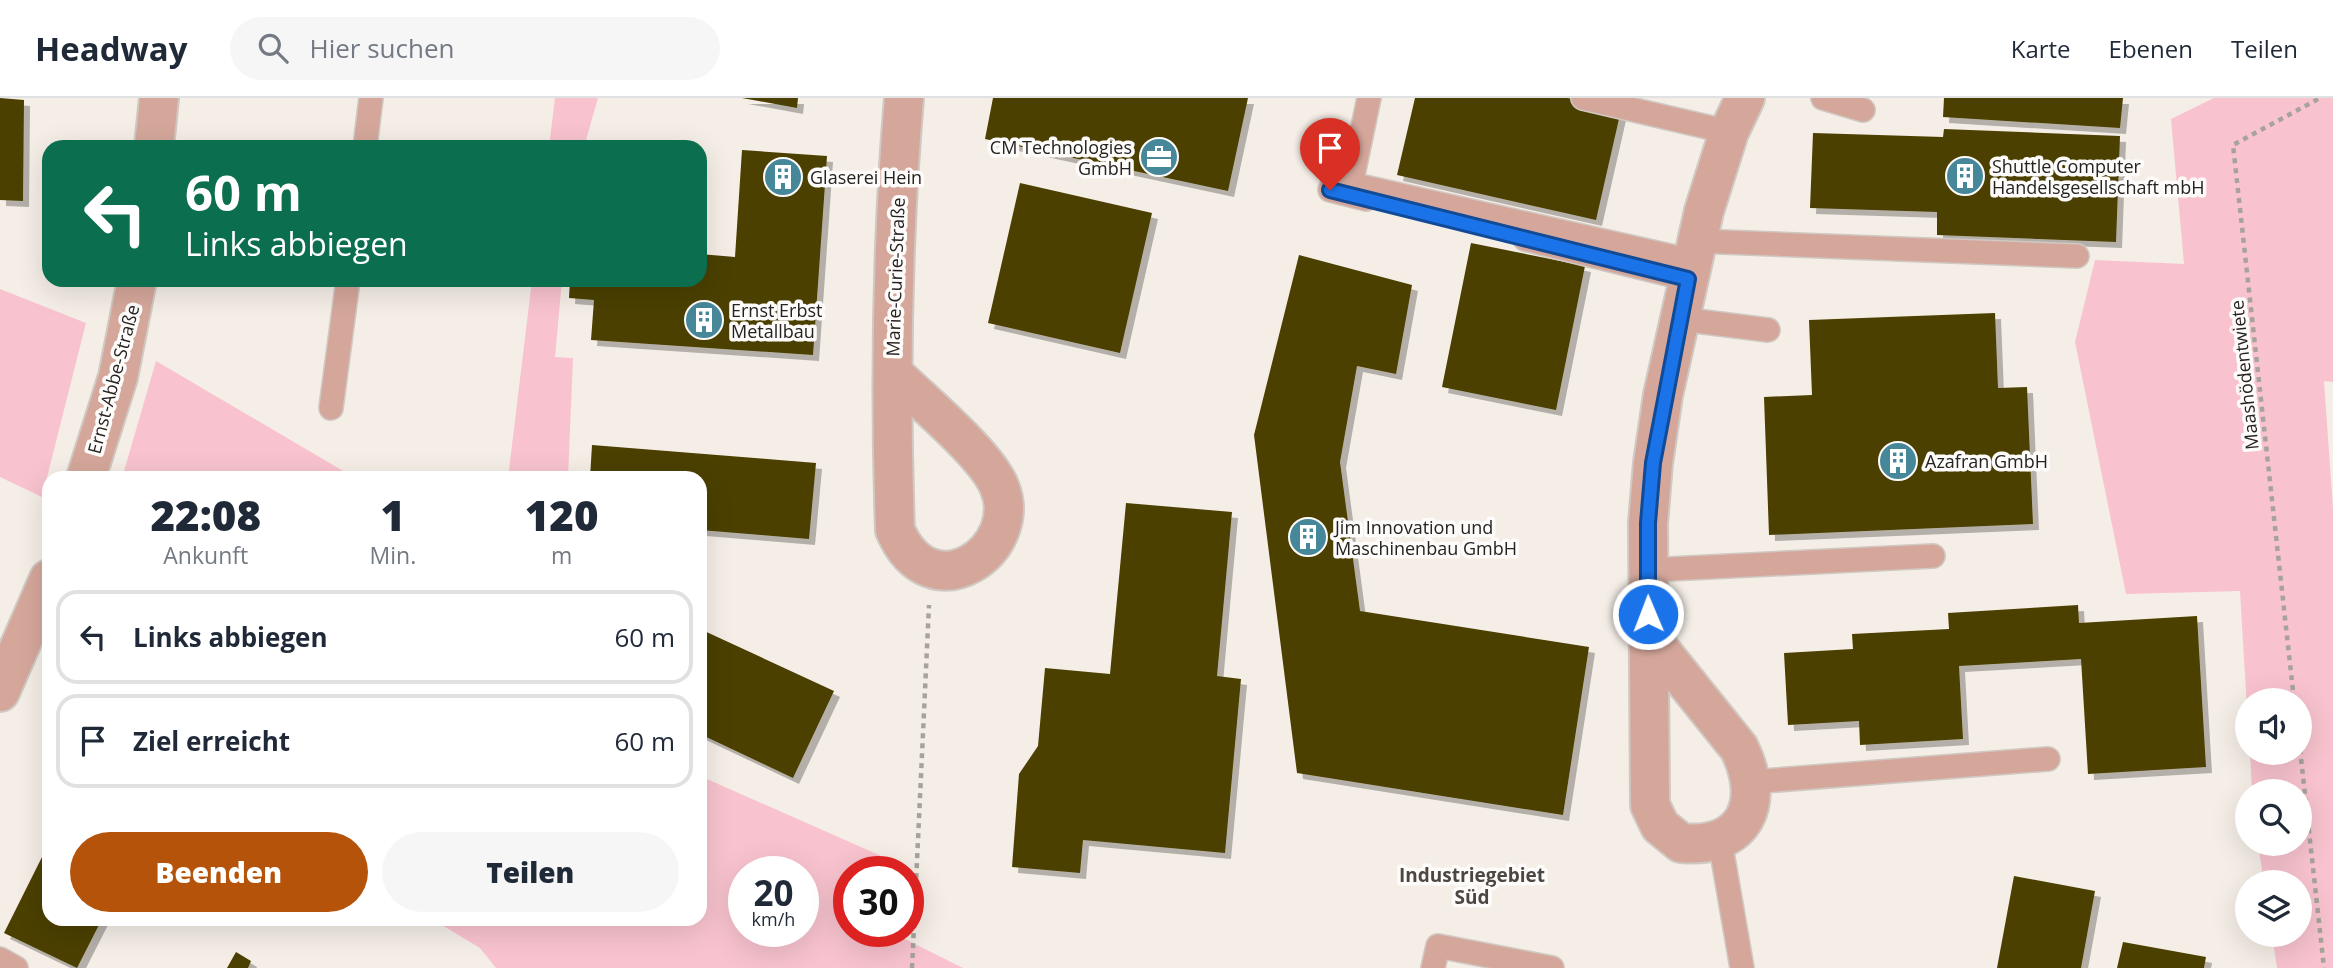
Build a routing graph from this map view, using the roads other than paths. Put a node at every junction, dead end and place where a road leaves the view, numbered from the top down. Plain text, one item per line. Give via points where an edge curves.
1 (159, 98) edge
2 (371, 98) edge
3 (904, 98) edge
4 (1369, 98) edge
5 (1583, 98) edge
6 (1823, 98) edge
7 (1863, 110) dead end
8 (1737, 115) edge
9 (155, 140) edge
10 (366, 140) edge
11 (1330, 190) dead end
12 (2077, 256) dead end
13 (1692, 260) junction
14 (136, 287) edge
15 (347, 287) edge
16 (1680, 318) junction
17 (1768, 330) dead end
18 (893, 373) junction
19 (331, 408) dead end
20 (88, 471) edge
21 (1933, 556) dead end
22 (1648, 570) junction
23 (42, 590) edge
24 (1649, 636) junction
25 (11, 639) edge
26 (0, 692) edge
27 (2048, 759) dead end
28 (1751, 782) junction
29 (1720, 841) junction
30 (0, 959) edge
31 (16, 968) edge
32 (1433, 968) edge
33 (1552, 968) edge
34 (1742, 968) edge

1 - 9 street
2 - 10 lane
3 - 18 street, Marie-Curie-Straße
4 - 13 lane via 1351,184
5 - 8 lane
6 - 7 lane
8 - 13 street
11 - 13 lane
12 - 13 lane
13 - 16 street
14 - 20 street, Ernst-Abbe-Straße via 118,377
15 - 19 lane
16 - 17 lane
16 - 22 street via 1653,463
18 - 18 street, Marie-Curie-Straße via 895,530 904,551 930,570 964,567 978,561 998,533 1000,488 988,467
21 - 22 lane
22 - 24 street
23 - 25 street
24 - 28 street via 1739,748
24 - 29 street via 1647,782 1652,813 1681,843
25 - 26 street
27 - 28 lane
28 - 29 street via 1746,819
29 - 34 lane
30 - 31 lane
32 - 33 lane via 1437,946

